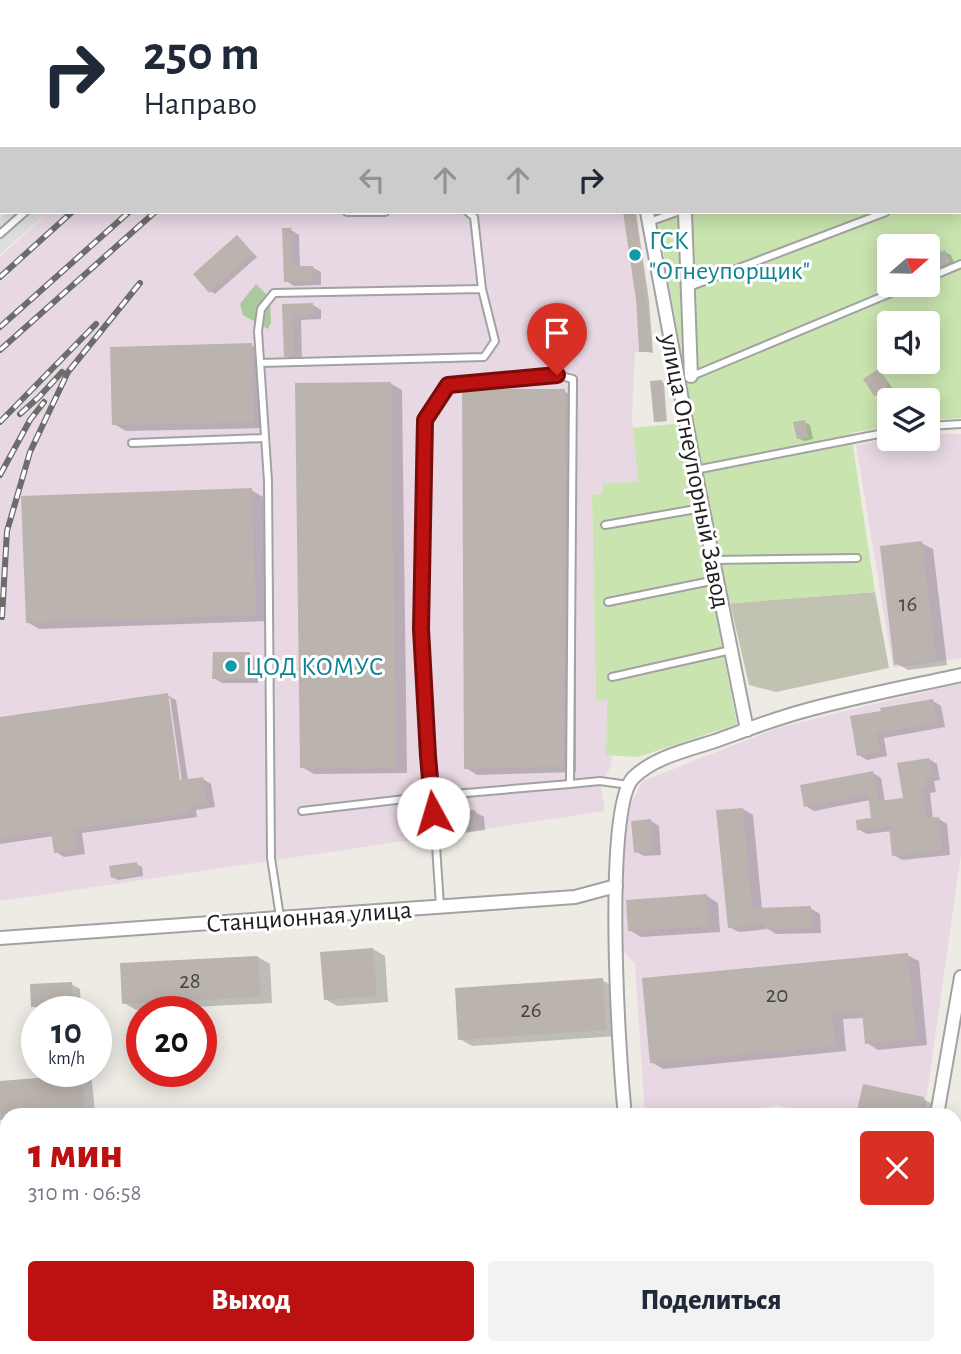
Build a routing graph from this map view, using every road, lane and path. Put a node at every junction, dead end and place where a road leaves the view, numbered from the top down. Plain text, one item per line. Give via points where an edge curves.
1 (23, 214) edge
2 (470, 214) edge
3 (665, 214) edge
4 (684, 214) edge
5 (881, 214) edge
6 (648, 217) edge
7 (0, 234) edge
8 (961, 264) edge
9 (940, 273) edge
10 (689, 287) junction
11 (482, 289) junction
12 (879, 298) edge
13 (260, 363) junction
14 (691, 376) joint
15 (961, 424) edge
16 (940, 425) edge
17 (877, 434) edge
18 (265, 438) junction
19 (132, 443) dead end
20 (695, 470) junction
21 (702, 508) junction
22 (605, 525) dead end
23 (858, 558) dead end
24 (712, 560) junction
25 (716, 580) junction
26 (608, 602) dead end
27 (731, 650) junction
28 (961, 675) edge
29 (612, 677) dead end
30 (747, 730) junction
31 (570, 784) junction
32 (629, 785) junction
33 (431, 796) junction
34 (302, 811) dead end
35 (616, 886) junction
36 (440, 906) junction
37 (281, 918) junction
38 (0, 938) edge
39 (961, 977) edge
40 (625, 1108) edge
41 (938, 1108) edge

1 - 7 lane
2 - 11 lane
3 - 6 lane
4 - 10 street
5 - 10 lane
6 - 20 street, улица Огнеупорный Завод
8 - 9 lane
10 - 14 street
11 - 13 lane via 274,293 261,309
11 - 13 lane via 495,341 484,357
12 - 14 lane
13 - 18 lane
15 - 16 lane
17 - 20 lane
18 - 19 lane
18 - 37 lane via 271,858
20 - 21 street, улица Огнеупорный Завод
21 - 22 lane
21 - 24 street, улица Огнеупорный Завод
23 - 24 lane
24 - 25 street, улица Огнеупорный Завод
25 - 26 lane
25 - 27 street, улица Огнеупорный Завод
27 - 29 lane
27 - 30 street, улица Огнеупорный Завод
28 - 30 street via 855,697
30 - 32 street via 657,761
31 - 32 lane via 600,781
31 - 33 lane
31 - 33 lane via 573,379 557,375 448,385 425,420 421,629
32 - 35 street via 620,811
33 - 34 lane
33 - 36 lane
35 - 36 street, Станционная улица via 575,897
35 - 40 street
36 - 37 street, Станционная улица
37 - 38 street, Станционная улица
39 - 41 street

